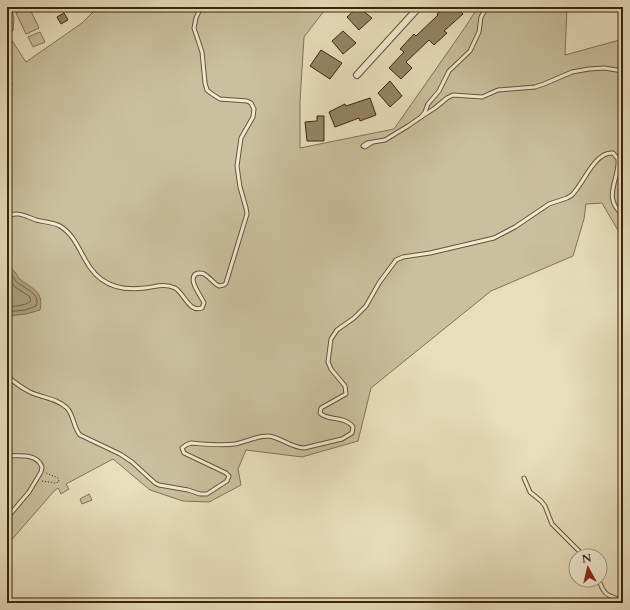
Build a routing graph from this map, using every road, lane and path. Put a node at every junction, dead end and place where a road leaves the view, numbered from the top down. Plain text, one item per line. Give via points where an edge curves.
1 (201, 7) edge
2 (419, 7) edge
3 (486, 7) edge
4 (623, 71) edge
5 (7, 74) edge
6 (357, 75) dead end
7 (7, 91) edge
8 (421, 117) junction
9 (373, 142) dead end
10 (623, 215) edge
11 (7, 216) edge
12 (7, 376) edge
13 (7, 456) edge
14 (41, 469) junction
15 (524, 478) dead end
16 (35, 481) junction
17 (7, 518) edge
18 (576, 548) edge
19 (601, 588) edge
20 (623, 601) edge

1 - 11 lane via 194,28 202,52 207,90 220,99 247,101 254,111 241,138 237,166 247,214 226,283 219,286 204,274 195,275 193,283 204,303 202,308 197,310 173,287 160,285 128,289 115,286 102,280 92,271 76,243 60,226 21,214
2 - 6 street
3 - 8 lane via 470,51 448,71 439,91
4 - 8 lane via 589,69 572,72 535,87 498,90 482,97 452,95
5 - 7 lane via 10,84
8 - 9 lane via 388,138
10 - 12 lane via 614,206 612,197 618,159 613,153 605,154 597,159 570,196 549,204 498,236 396,260 366,306 337,330 330,341 328,362 345,386 346,394 321,408 320,413 350,423 353,427 352,433 342,439 304,448 297,448 268,436 254,437 233,444 190,443 182,448 184,453 229,476 227,481 207,494 154,483 132,462 80,435 71,413 65,406 29,392
13 - 14 lane via 34,458 39,462
14 - 16 lane
14 - 16 path via 58,478 59,482
15 - 18 lane via 530,492 545,506 552,524
16 - 17 lane
19 - 20 lane via 606,594

